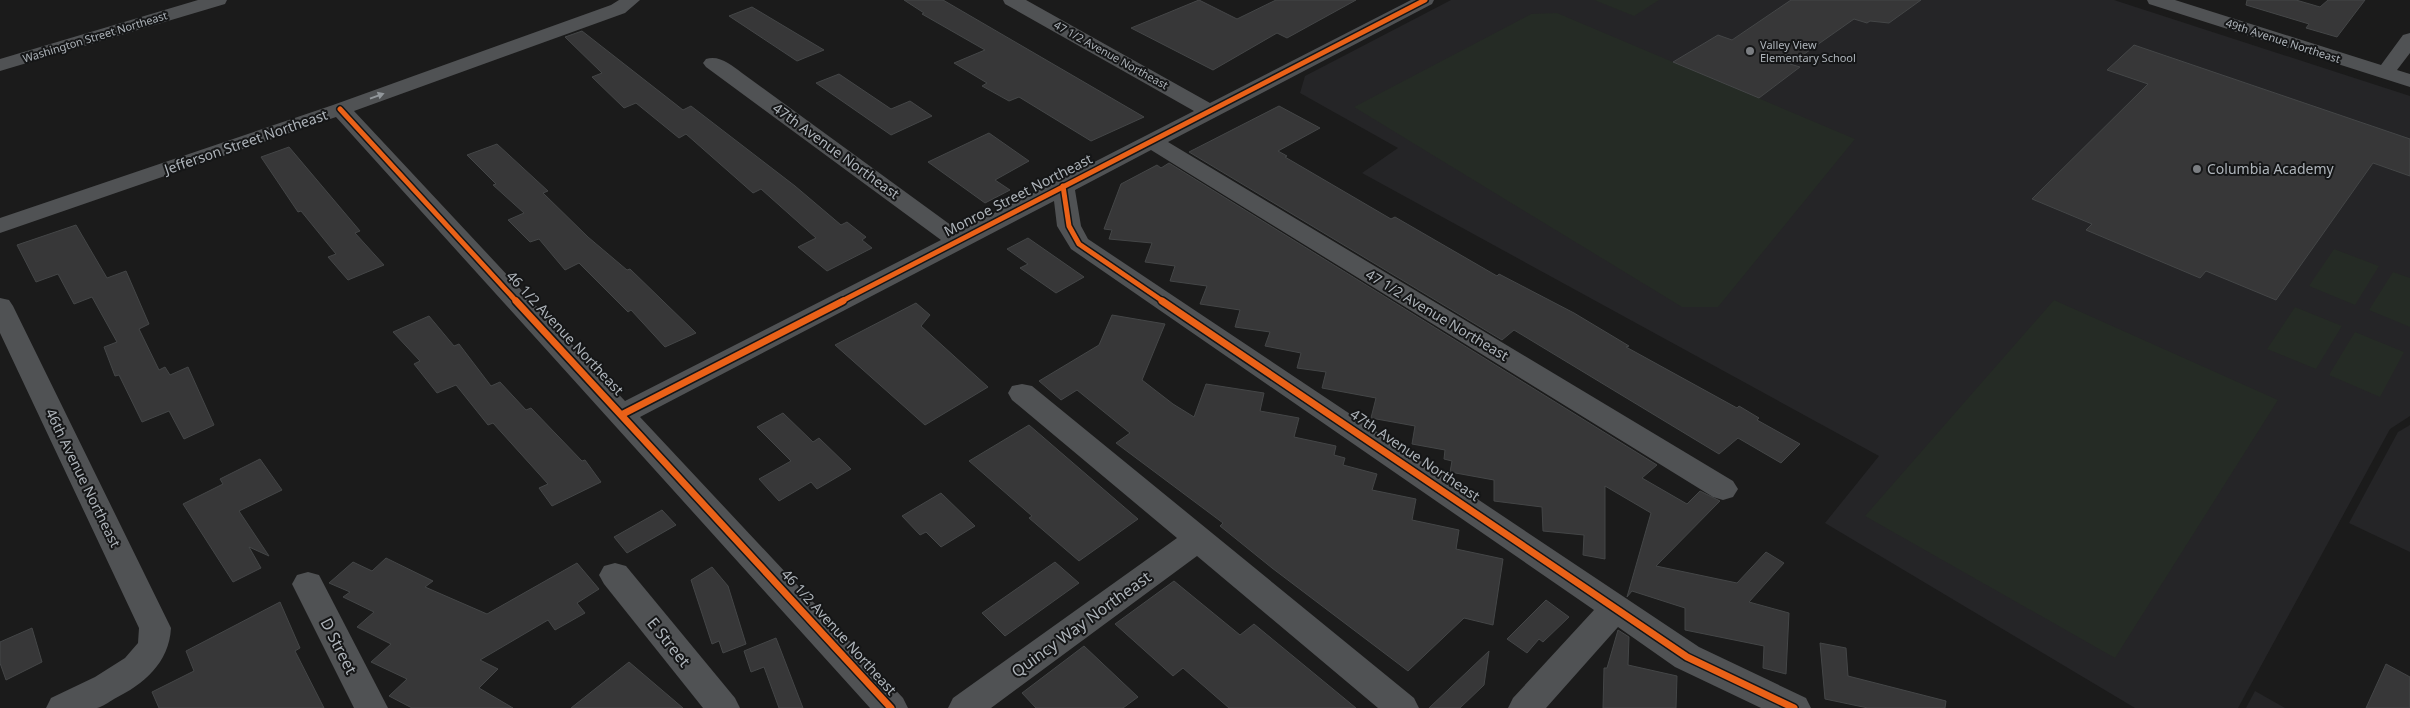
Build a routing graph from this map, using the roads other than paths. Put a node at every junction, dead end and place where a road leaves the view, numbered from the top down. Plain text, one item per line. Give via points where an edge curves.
1 (218, 0) edge
2 (626, 0) edge
3 (630, 0) edge
4 (1012, 0) edge
5 (2156, 0) edge
6 (1408, 3) edge
7 (2410, 39) edge
8 (713, 63) dead end
9 (0, 65) edge
10 (2385, 73) junction
11 (2410, 81) edge
12 (340, 109) junction
13 (1209, 111) junction
14 (1151, 141) junction
15 (1063, 186) junction
16 (0, 216) edge
17 (0, 226) edge
18 (958, 241) junction
19 (0, 306) edge
20 (1022, 393) dead end
21 (623, 414) junction
22 (1723, 489) dead end
23 (1197, 540) junction
24 (615, 575) dead end
25 (308, 584) dead end
26 (1616, 607) junction
27 (63, 708) edge
28 (371, 708) edge
29 (723, 708) edge
30 (891, 708) edge
31 (965, 708) edge
32 (1402, 708) edge
33 (1525, 708) edge
34 (1794, 708) edge

1 - 9 street, Washington Street Northeast
2 - 16 street, Jefferson Street Northeast via 607,1 328,96
12 -> 3 street, Jefferson Street Northeast via 618,9
4 - 13 street, 47 1/2 Avenue Northeast
5 - 10 street, 49th Avenue Northeast
6 - 13 street, Monroe Street Northeast
7 - 10 street
8 - 18 street, 47th Avenue Northeast
10 - 11 street, 49th Avenue Northeast
12 - 17 street, Jefferson Street Northeast
12 - 21 street, 46 1/2 Avenue Northeast
13 - 14 street, Monroe Street Northeast
14 - 15 street, Monroe Street Northeast
14 - 22 street, 47 1/2 Avenue Northeast
15 - 18 street, Monroe Street Northeast
15 - 26 street, 47th Avenue Northeast via 1069,226 1078,244
18 - 21 street, Monroe Street Northeast
19 - 27 street, 46th Avenue Northeast via 156,628 157,639 152,652 140,666
20 - 23 street
21 - 30 street, 46 1/2 Avenue Northeast
23 - 31 street, Quincy Way Northeast
23 - 32 street
24 - 29 street, E Street
25 - 28 street, D Street
26 - 33 street
26 - 34 street, 47th Avenue Northeast via 1687,657

